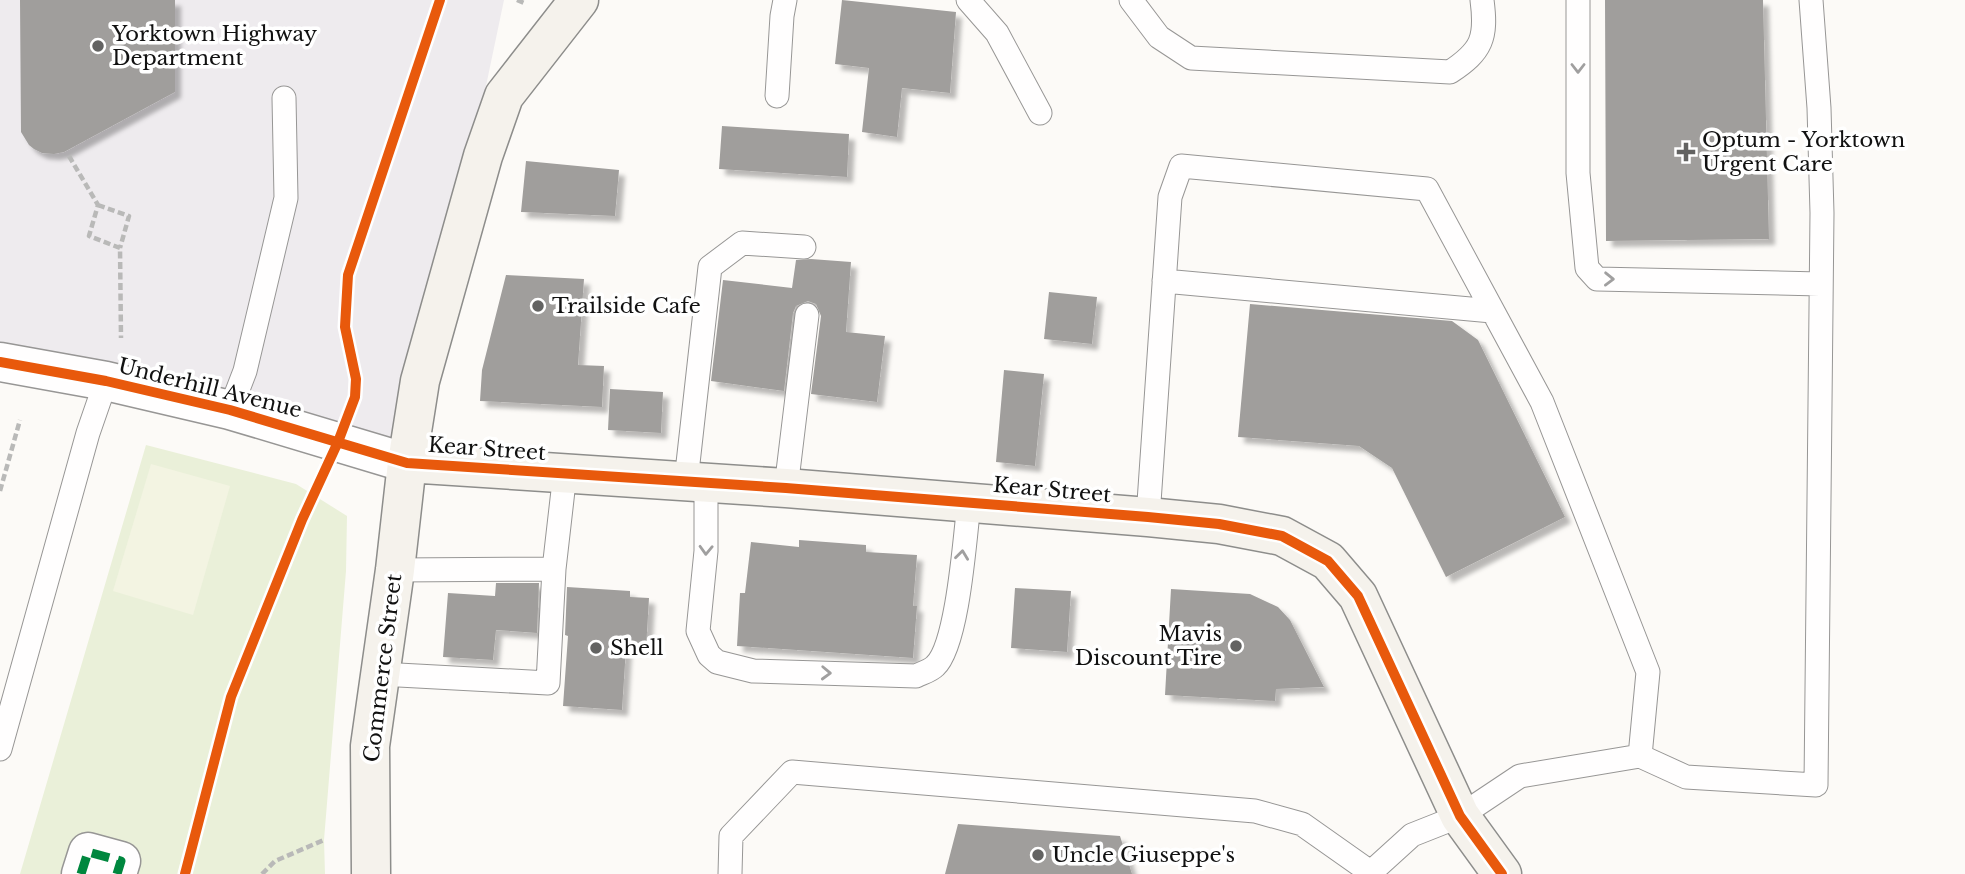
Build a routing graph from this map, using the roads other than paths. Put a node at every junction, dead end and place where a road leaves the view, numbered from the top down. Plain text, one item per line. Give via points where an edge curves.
1 (579, 0) edge
2 (785, 0) edge
3 (968, 0) edge
4 (1131, 0) edge
5 (1482, 0) edge
6 (1578, 0) edge
7 (1811, 0) edge
8 (777, 96) dead end
9 (284, 98) dead end
10 (1040, 113) dead end
11 (804, 247) dead end
12 (1164, 281) junction
13 (1821, 285) junction
14 (1492, 311) junction
15 (807, 315) dead end
16 (0, 362) edge
17 (106, 381) junction
18 (230, 410) junction
19 (407, 463) junction
20 (565, 473) junction
21 (696, 482) junction
22 (786, 488) junction
23 (969, 503) junction
24 (1148, 517) junction
25 (554, 569) junction
26 (395, 570) junction
27 (380, 674) junction
28 (0, 749) edge
29 (1640, 756) junction
30 (1461, 816) junction
31 (1369, 873) edge
32 (81, 874) edge
33 (117, 874) edge
34 (371, 874) edge
35 (730, 874) edge
36 (1502, 874) edge

1 - 19 street via 504,96 420,381
2 - 8 lane
3 - 10 lane via 997,33
4 - 5 lane via 1159,37 1191,58 1450,72 1473,57 1486,26
6 -> 13 lane via 1578,173 1587,268 1597,279
7 - 13 lane via 1819,107
9 - 18 lane via 286,198 245,370
11 - 21 lane via 742,243 710,267
12 - 14 lane
12 - 14 lane via 1170,197 1181,166 1195,167 1427,189
12 - 24 lane
13 - 29 lane via 1815,785 1686,777
14 - 29 lane via 1542,402 1648,672
15 - 22 lane
16 - 17 street, Underhill Avenue
17 - 18 street, Underhill Avenue
17 - 28 lane
18 - 19 street, Underhill Avenue
19 - 20 street, Kear Street
19 - 26 street, Commerce Street
20 - 21 street, Kear Street
20 - 25 lane
21 - 22 street, Kear Street
21 -> 23 lane via 706,551 698,631 717,662 753,671 916,676 934,667 950,633
22 - 23 street, Kear Street
23 - 24 street, Kear Street
24 - 30 street, Kear Street via 1282,536 1328,561 1358,596
25 - 26 lane
25 - 27 lane via 548,683
26 - 27 street, Commerce Street
27 - 34 street, Commerce Street via 370,746
29 - 30 lane via 1520,776
30 - 31 lane via 1412,835
30 - 36 street, Kear Street
31 - 35 lane via 1302,824 1255,811 792,772 731,836
32 - 33 street via 88,852 121,861

